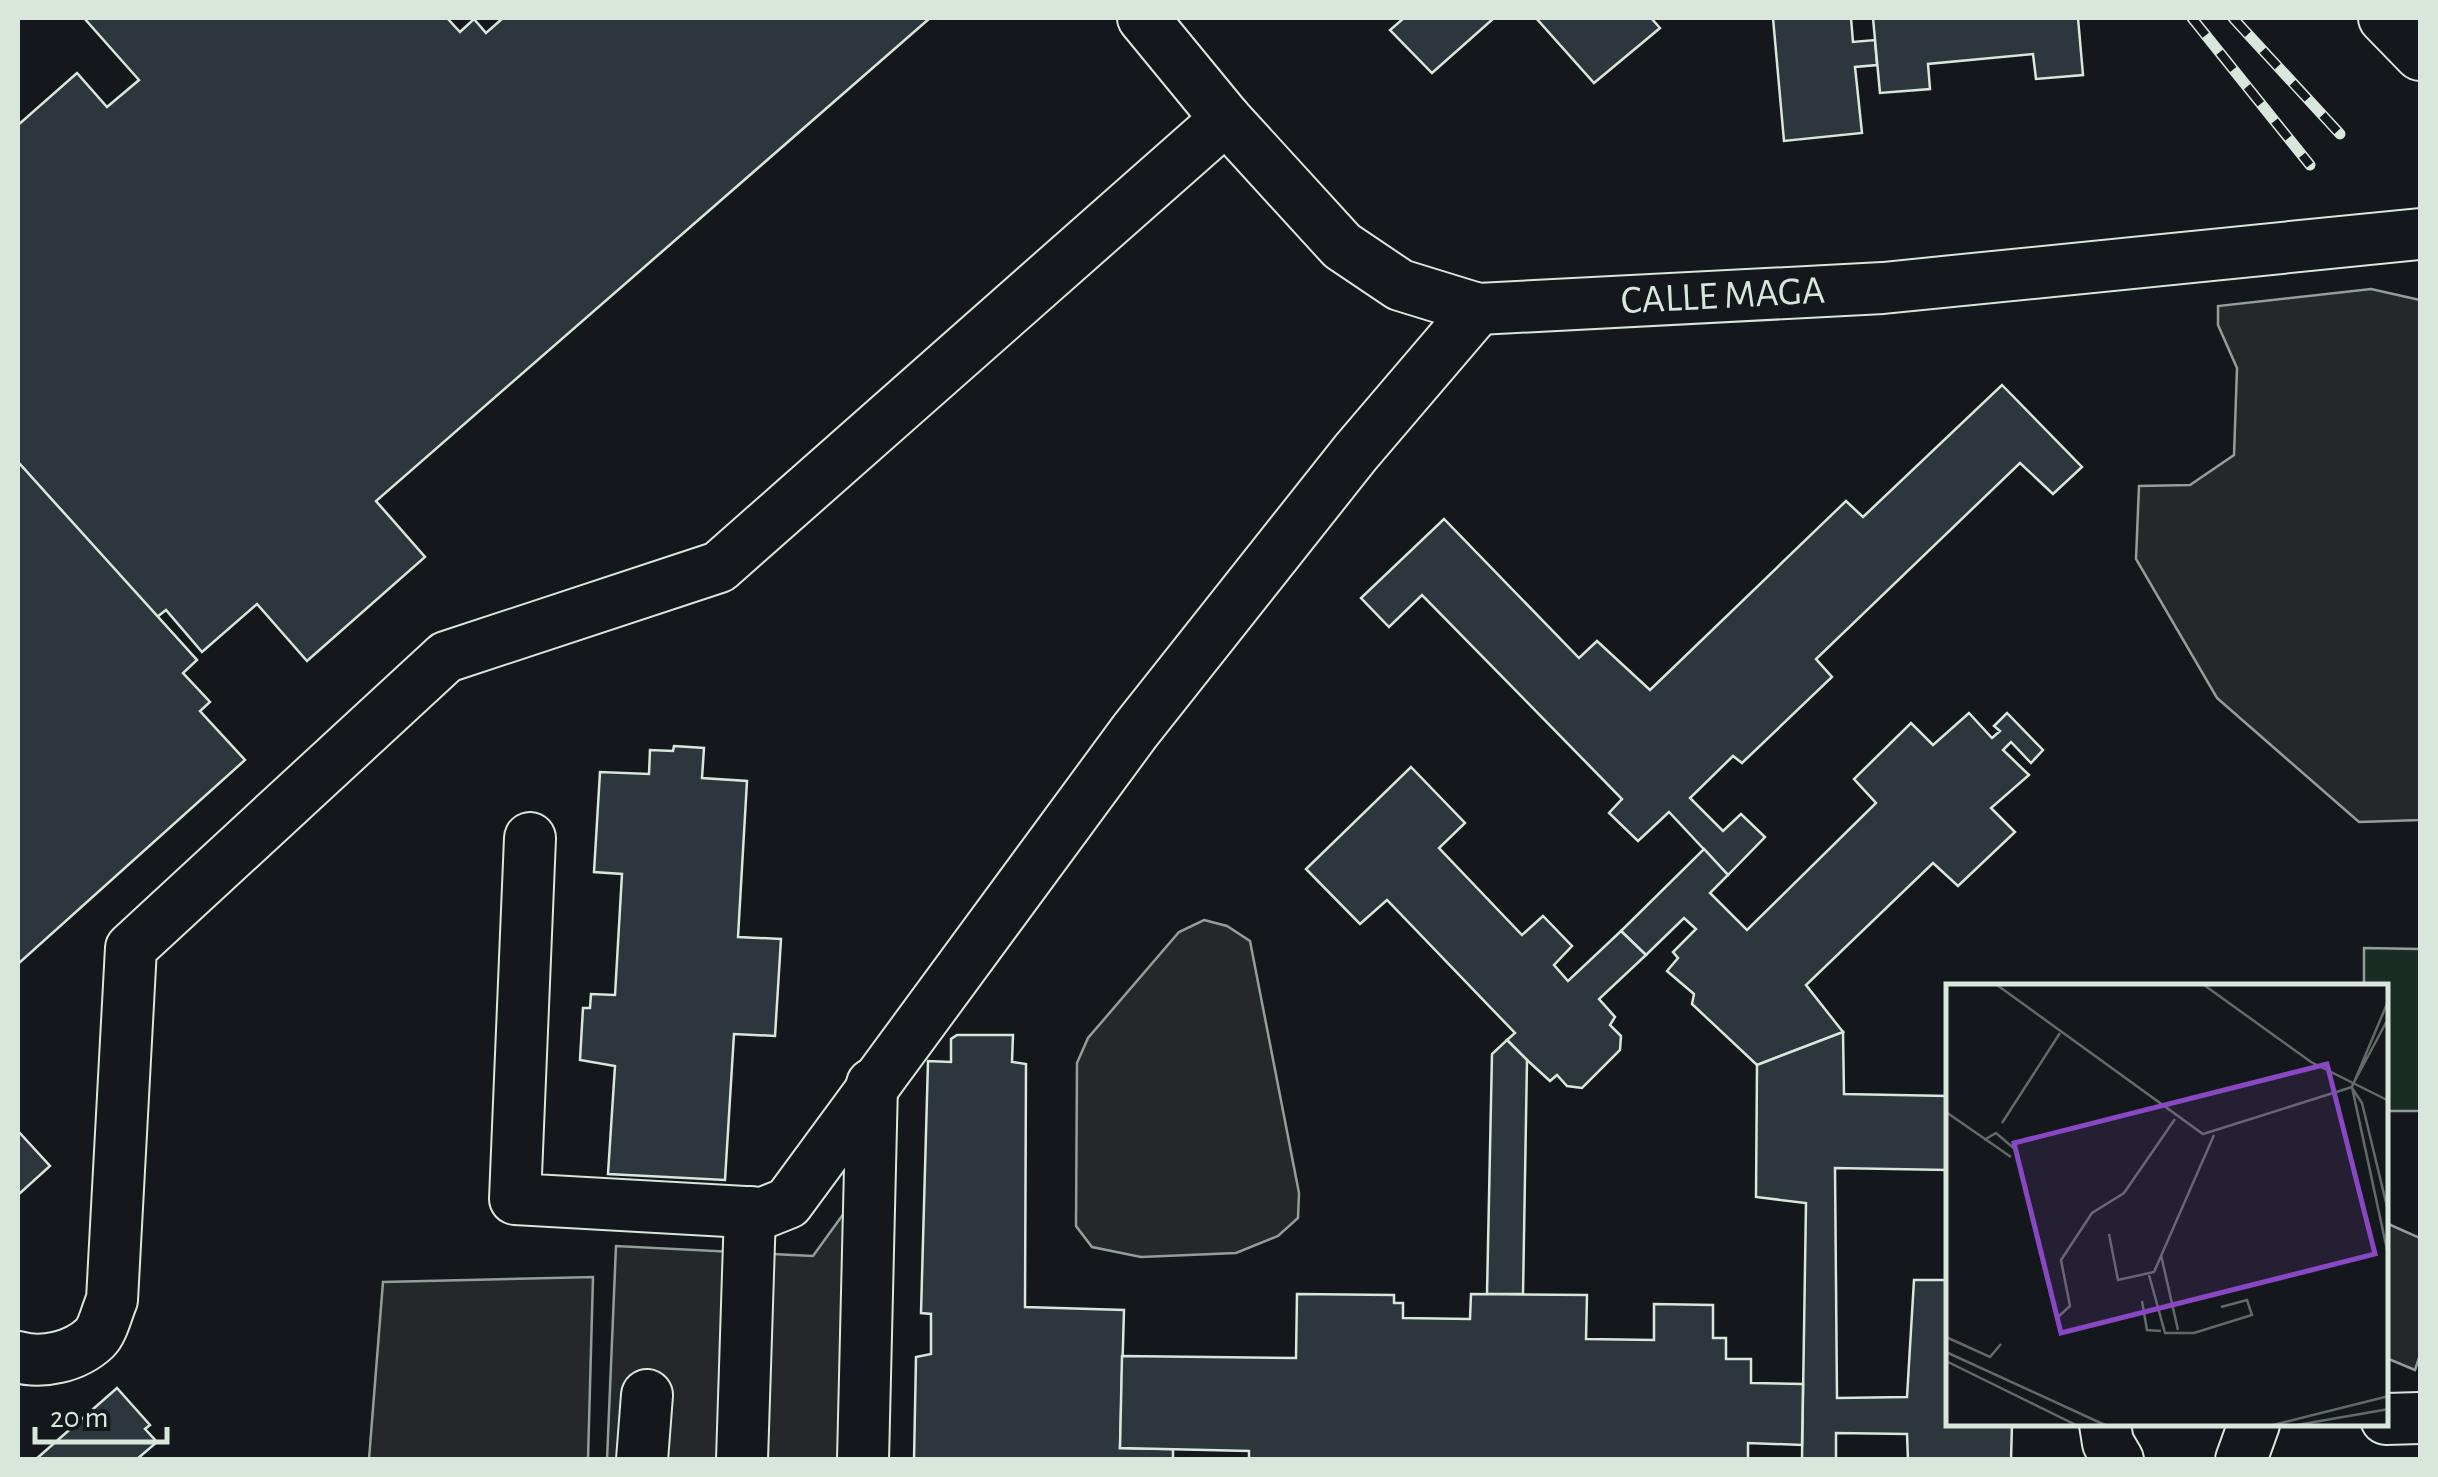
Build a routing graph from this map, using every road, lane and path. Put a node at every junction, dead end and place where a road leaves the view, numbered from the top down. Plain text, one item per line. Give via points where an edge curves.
1 (1143, 18) edge
2 (2384, 18) edge
3 (2420, 55) edge
4 (1226, 119) junction
5 (2420, 234) edge
6 (1478, 310) junction
7 (530, 838) dead end
8 (872, 1084) junction
9 (750, 1212) junction
10 (18, 1357) edge
11 (647, 1395) dead end
12 (2420, 1418) edge
13 (2388, 1419) edge
14 (2106, 1427) edge
15 (2253, 1427) edge
16 (642, 1460) edge
17 (742, 1460) edge
18 (863, 1460) edge
19 (2118, 1460) edge
20 (2241, 1460) edge

1 - 4 street, CALLE MAGA
2 - 3 street
4 - 6 street, CALLE MAGA via 1342,246 1400,285
4 - 10 street via 719,567 446,657 131,948 112,1300 96,1337 70,1353 36,1362
5 - 6 street, CALLE MAGA via 1883,288
6 - 8 street via 1135,731
7 - 9 street via 515,1198
8 - 9 street via 788,1203
8 - 18 street
9 - 17 street
11 - 16 street
12 - 13 street
14 - 19 street
15 - 20 street

